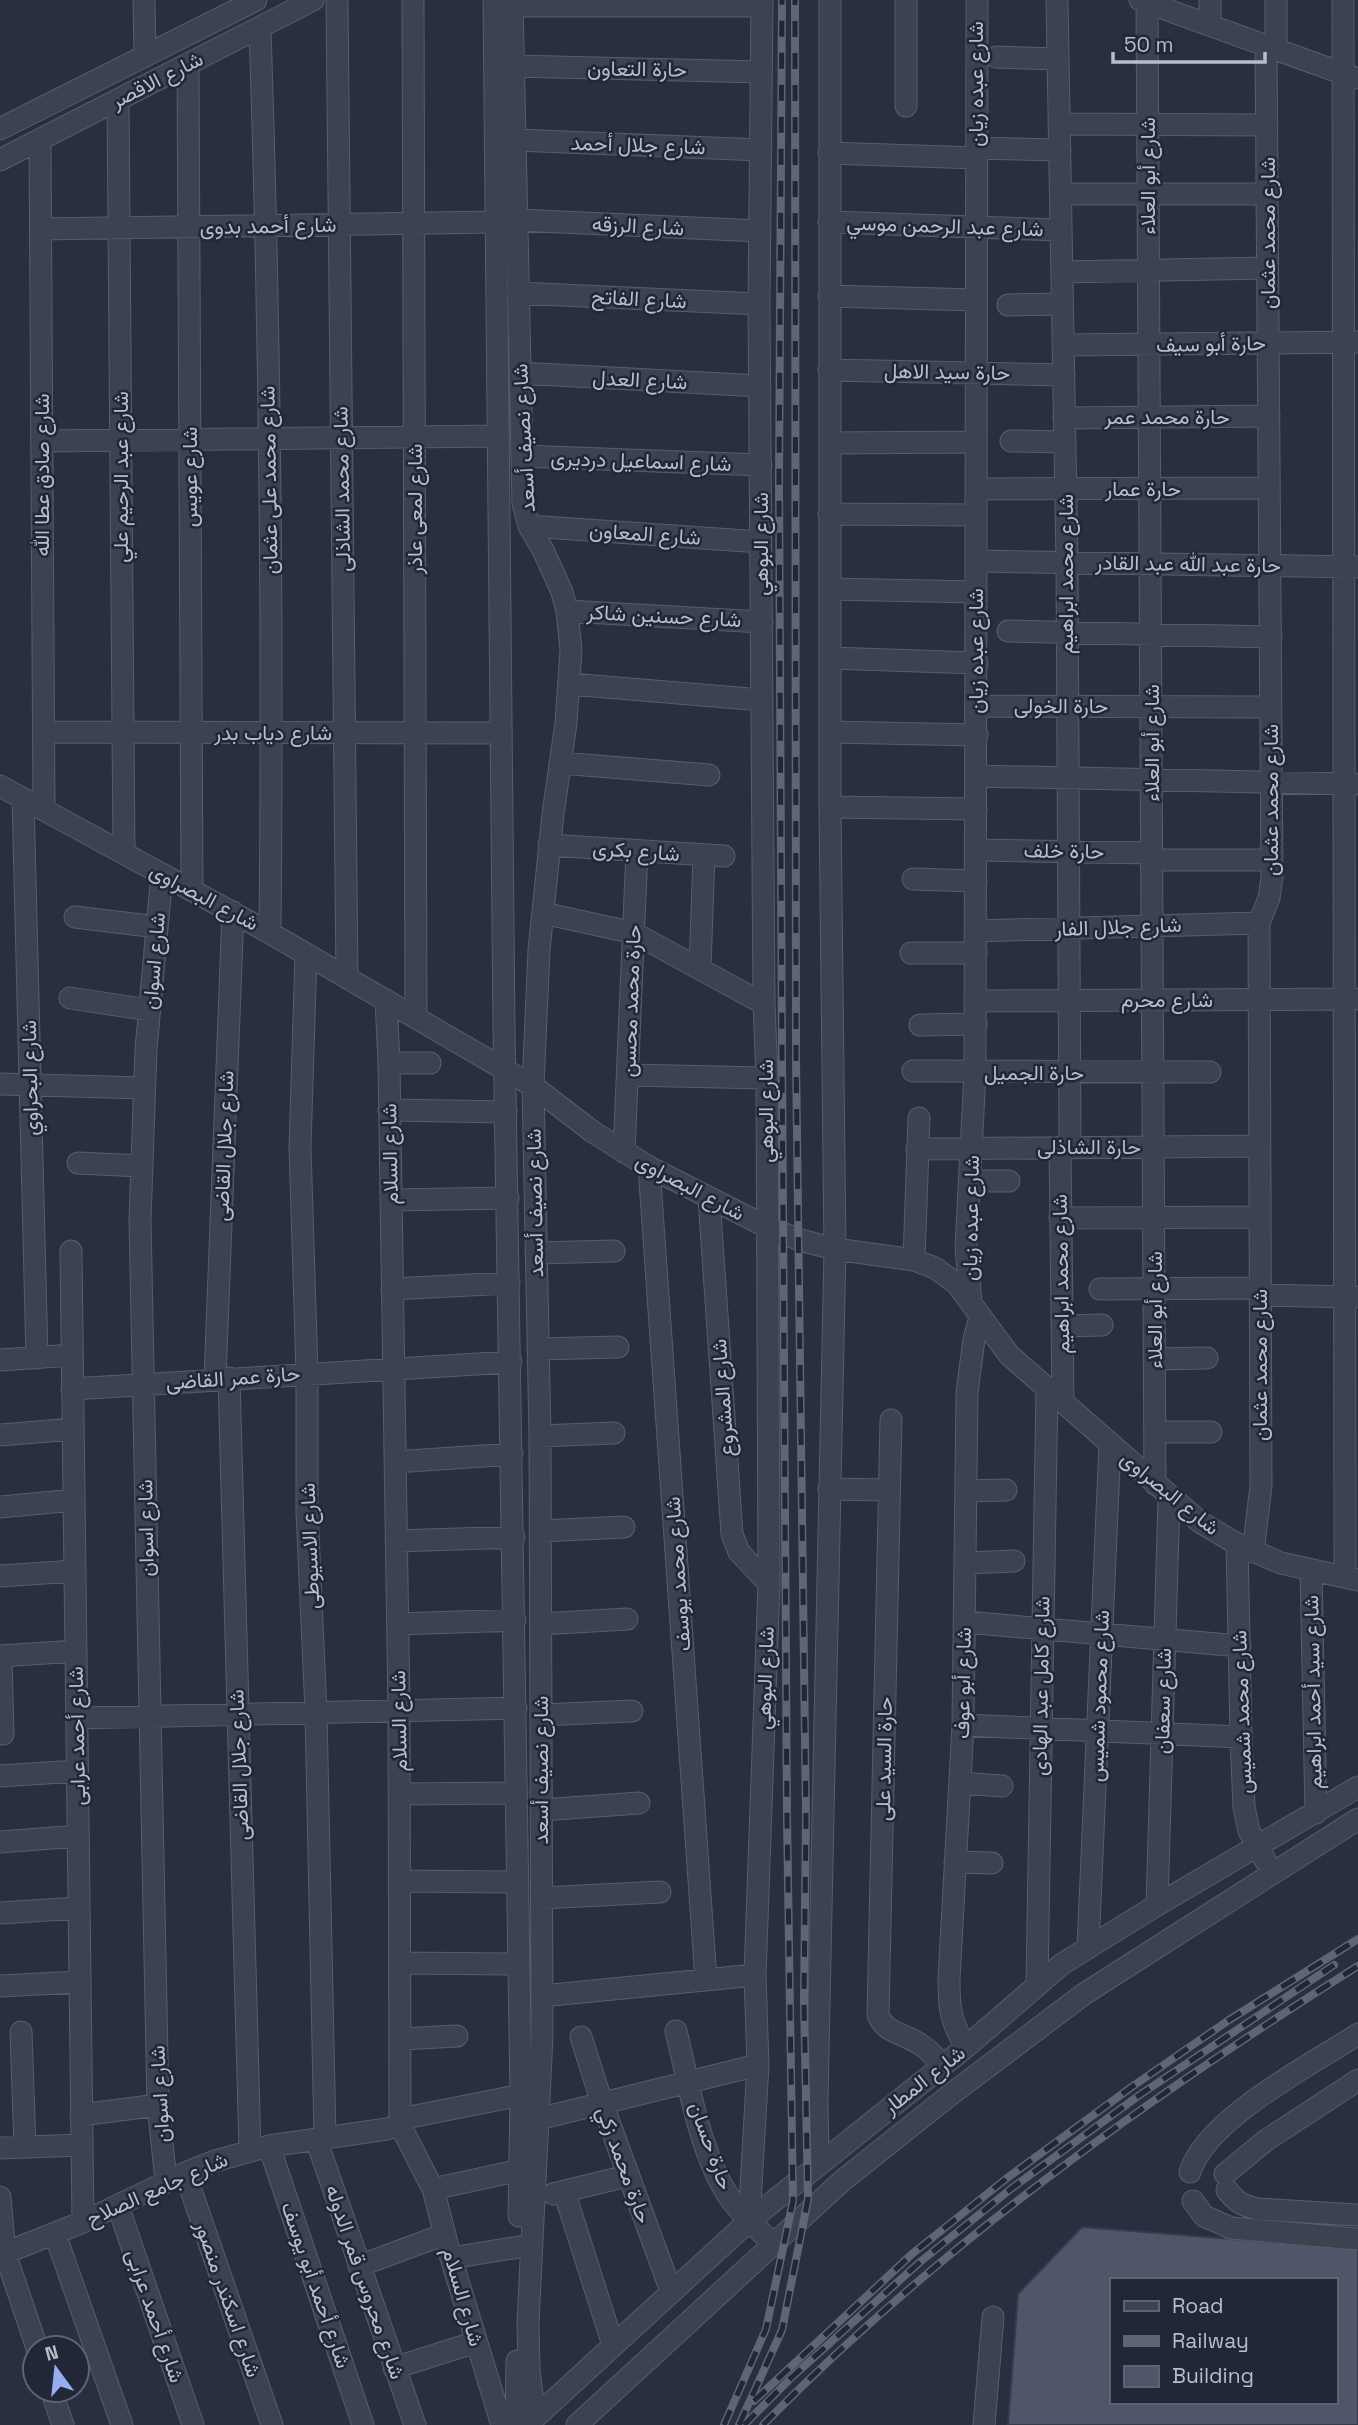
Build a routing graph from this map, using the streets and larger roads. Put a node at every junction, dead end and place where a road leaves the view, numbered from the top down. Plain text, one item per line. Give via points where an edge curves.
1 (144, 0) edge
2 (256, 0) edge
3 (313, 0) edge
4 (337, 0) edge
5 (413, 0) edge
6 (830, 0) edge
7 (906, 0) edge
8 (977, 0) edge
9 (1057, 0) edge
10 (1210, 0) edge
11 (1276, 0) edge
12 (1343, 0) edge
13 (1144, 1) edge
14 (506, 2) edge
15 (762, 3) edge
16 (1210, 25) junction
17 (260, 27) junction
18 (1271, 47) junction
19 (145, 56) junction
20 (996, 57) dead end
21 (1058, 59) junction
22 (188, 64) junction
23 (513, 66) junction
24 (761, 72) junction
25 (1351, 76) edge
26 (118, 100) junction
27 (906, 106) dead end
28 (1059, 124) junction
29 (1148, 124) junction
30 (1267, 125) junction
31 (0, 129) edge
32 (40, 140) junction
33 (515, 140) junction
34 (1060, 149) junction
35 (761, 150) junction
36 (829, 153) junction
37 (976, 153) junction
38 (0, 160) edge
39 (1061, 194) junction
40 (1148, 194) junction
41 (1267, 194) junction
42 (506, 221) junction
43 (829, 222) junction
44 (414, 223) junction
45 (339, 224) junction
46 (266, 226) junction
47 (189, 227) junction
48 (119, 228) junction
49 (976, 228) junction
50 (41, 229) junction
51 (1061, 230) junction
52 (760, 231) junction
53 (1267, 268) junction
54 (1149, 270) junction
55 (1062, 272) junction
56 (519, 293) junction
57 (829, 296) junction
58 (976, 300) junction
59 (759, 304) junction
60 (1062, 304) junction
61 (1008, 305) dead end
62 (1350, 342) edge
63 (1268, 343) junction
64 (1149, 344) junction
65 (1063, 345) junction
66 (830, 370) junction
67 (520, 373) junction
68 (976, 373) junction
69 (1064, 375) junction
70 (760, 386) junction
71 (1269, 416) junction
72 (1150, 417) junction
73 (1065, 418) junction
74 (498, 436) junction
75 (414, 437) junction
76 (341, 438) junction
77 (269, 439) junction
78 (121, 440) junction
79 (190, 440) junction
80 (42, 441) junction
81 (1011, 441) dead end
82 (976, 442) junction
83 (1065, 442) junction
84 (830, 443) junction
85 (522, 456) junction
86 (761, 465) junction
87 (1150, 488) junction
88 (1268, 488) junction
89 (976, 489) junction
90 (1066, 489) junction
91 (830, 514) junction
92 (976, 515) junction
93 (529, 526) junction
94 (761, 542) junction
95 (976, 561) junction
96 (1067, 562) junction
97 (1150, 564) junction
98 (1270, 565) junction
99 (1350, 566) edge
100 (830, 589) junction
101 (976, 592) junction
102 (567, 611) junction
103 (762, 622) junction
104 (1007, 631) dead end
105 (1067, 632) junction
106 (1151, 634) junction
107 (1270, 637) junction
108 (830, 658) junction
109 (976, 663) junction
110 (570, 684) junction
111 (762, 700) junction
112 (977, 706) junction
113 (1067, 706) junction
114 (1152, 707) junction
115 (1271, 707) junction
116 (44, 732) junction
117 (123, 732) junction
118 (191, 732) junction
119 (830, 732) junction
120 (272, 733) junction
121 (344, 733) junction
122 (416, 733) junction
123 (501, 733) junction
124 (977, 735) junction
125 (560, 763) junction
126 (709, 775) dead end
127 (976, 776) junction
128 (1067, 778) junction
129 (1152, 780) junction
130 (1272, 782) junction
131 (1351, 783) edge
132 (0, 786) edge
133 (23, 799) junction
134 (830, 807) junction
135 (976, 809) junction
136 (44, 810) junction
137 (550, 845) junction
138 (976, 850) junction
139 (637, 851) junction
140 (1068, 852) junction
141 (124, 853) junction
142 (1153, 857) junction
143 (1271, 860) junction
144 (162, 874) junction
145 (913, 879) dead end
146 (976, 881) junction
147 (192, 890) junction
148 (233, 912) junction
149 (542, 913) junction
150 (75, 917) dead end
151 (1259, 923) junction
152 (1153, 926) junction
153 (157, 927) junction
154 (1069, 928) junction
155 (976, 931) junction
156 (270, 933) junction
157 (634, 933) junction
158 (911, 953) dead end
159 (976, 953) junction
160 (306, 954) junction
161 (700, 968) junction
162 (347, 978) junction
163 (70, 998) dead end
164 (1351, 999) edge
165 (386, 1000) junction
166 (1070, 1000) junction
167 (1154, 1000) junction
168 (1260, 1000) junction
169 (976, 1001) junction
170 (764, 1004) junction
171 (149, 1010) junction
172 (416, 1018) junction
173 (976, 1024) junction
174 (920, 1025) dead end
175 (389, 1063) junction
176 (430, 1063) dead end
177 (505, 1070) junction
178 (913, 1071) dead end
179 (1210, 1072) dead end
180 (975, 1073) junction
181 (1070, 1073) junction
182 (1154, 1073) junction
183 (628, 1074) junction
184 (767, 1078) junction
185 (0, 1084) edge
186 (30, 1084) junction
187 (533, 1086) junction
188 (144, 1088) junction
189 (389, 1110) junction
190 (506, 1112) junction
191 (919, 1118) dead end
192 (1260, 1146) junction
193 (1065, 1147) junction
194 (1154, 1147) junction
195 (972, 1148) junction
196 (917, 1149) junction
197 (624, 1152) junction
198 (78, 1163) dead end
199 (141, 1166) junction
200 (649, 1167) junction
201 (970, 1181) junction
202 (1009, 1181) dead end
203 (508, 1198) junction
204 (709, 1198) junction
205 (391, 1200) junction
206 (1060, 1217) junction
207 (1155, 1217) junction
208 (1260, 1217) junction
209 (767, 1227) junction
210 (835, 1249) junction
211 (71, 1251) dead end
212 (614, 1251) dead end
213 (536, 1253) junction
214 (914, 1260) junction
215 (509, 1283) junction
216 (392, 1289) junction
217 (1100, 1289) dead end
218 (1155, 1290) junction
219 (1260, 1292) junction
220 (1351, 1297) edge
221 (976, 1309) junction
222 (1102, 1325) dead end
223 (1062, 1326) junction
224 (618, 1347) dead end
225 (538, 1349) junction
226 (72, 1355) junction
227 (37, 1357) junction
228 (1207, 1358) dead end
229 (1155, 1359) junction
230 (0, 1360) edge
231 (511, 1362) junction
232 (394, 1368) junction
233 (307, 1373) junction
234 (222, 1379) junction
235 (143, 1384) junction
236 (72, 1389) junction
237 (1055, 1394) junction
238 (891, 1420) dead end
239 (73, 1429) junction
240 (1156, 1432) junction
241 (1210, 1432) dead end
242 (614, 1433) dead end
243 (0, 1435) edge
244 (540, 1436) junction
245 (1111, 1444) junction
246 (512, 1454) junction
247 (395, 1462) junction
248 (829, 1489) junction
249 (889, 1490) junction
250 (1006, 1490) dead end
251 (967, 1491) junction
252 (1162, 1491) junction
253 (74, 1500) junction
254 (0, 1507) edge
255 (624, 1527) dead end
256 (541, 1531) junction
257 (513, 1537) junction
258 (396, 1541) junction
259 (1245, 1548) junction
260 (1014, 1561) dead end
261 (967, 1563) junction
262 (75, 1571) junction
263 (1311, 1571) junction
264 (0, 1576) edge
265 (1352, 1578) edge
266 (769, 1584) junction
267 (627, 1619) dead end
268 (515, 1620) junction
269 (965, 1622) junction
270 (398, 1624) junction
271 (541, 1624) junction
272 (1041, 1629) junction
273 (1101, 1634) junction
274 (1164, 1639) junction
275 (1240, 1646) junction
276 (76, 1651) junction
277 (0, 1656) edge
278 (516, 1708) junction
279 (399, 1710) junction
280 (632, 1711) dead end
281 (316, 1712) junction
282 (238, 1714) junction
283 (541, 1715) junction
284 (150, 1716) junction
285 (77, 1718) junction
286 (2, 1721) edge
287 (963, 1726) junction
288 (1041, 1729) junction
289 (1097, 1731) junction
290 (1162, 1733) junction
291 (1241, 1737) junction
292 (77, 1771) junction
293 (0, 1776) edge
294 (960, 1783) junction
295 (1002, 1786) dead end
296 (1358, 1787) edge
297 (517, 1793) junction
298 (400, 1794) junction
299 (639, 1803) dead end
300 (541, 1810) junction
301 (1316, 1812) junction
302 (1358, 1819) edge
303 (78, 1836) junction
304 (0, 1842) edge
305 (1257, 1849) junction
306 (955, 1862) junction
307 (992, 1863) dead end
308 (1273, 1872) junction
309 (400, 1881) junction
310 (518, 1882) junction
311 (660, 1892) dead end
312 (542, 1898) junction
313 (1157, 1905) junction
314 (79, 1908) junction
315 (0, 1913) edge
316 (1088, 1947) junction
317 (401, 1963) junction
318 (519, 1964) junction
319 (755, 1975) junction
320 (706, 1980) junction
321 (79, 1982) junction
322 (1037, 1985) junction
323 (0, 1986) edge
324 (542, 1996) junction
325 (676, 2031) dead end
326 (20, 2032) dead end
327 (1358, 2035) edge
328 (457, 2036) dead end
329 (581, 2037) dead end
330 (402, 2039) junction
331 (966, 2047) junction
332 (943, 2065) junction
333 (758, 2066) junction
334 (1358, 2080) edge
335 (689, 2082) junction
336 (521, 2095) junction
337 (602, 2103) junction
338 (158, 2105) junction
339 (81, 2115) junction
340 (538, 2119) junction
341 (400, 2122) junction
342 (321, 2138) junction
343 (81, 2145) junction
344 (25, 2147) junction
345 (0, 2148) edge
346 (260, 2148) junction
347 (818, 2164) junction
348 (520, 2170) junction
349 (1190, 2172) junction
350 (627, 2176) junction
351 (175, 2177) junction
352 (1226, 2182) junction
353 (433, 2189) junction
354 (564, 2191) junction
355 (0, 2197) edge
356 (534, 2199) junction
357 (1193, 2201) junction
358 (118, 2206) junction
359 (1358, 2216) edge
360 (749, 2221) junction
361 (83, 2222) junction
362 (55, 2234) junction
363 (445, 2234) junction
364 (1358, 2239) edge
365 (774, 2244) junction
366 (519, 2247) junction
367 (2, 2254) edge
368 (451, 2258) junction
369 (359, 2266) junction
370 (671, 2291) junction
371 (993, 2317) dead end
372 (32, 2334) edge
373 (476, 2342) junction
374 (613, 2345) junction
375 (394, 2368) junction
376 (56, 2404) edge
377 (526, 2423) edge
378 (63, 2425) edge
379 (122, 2425) edge
380 (193, 2425) edge
381 (272, 2425) edge
382 (363, 2425) edge
383 (415, 2425) edge
384 (502, 2425) edge
385 (577, 2425) edge
386 (984, 2425) edge

1 - 19 street
2 - 19 street, شارع الاقصر
3 - 17 street, شارع الاقصر
4 - 45 street, شارع محمد الشاذلى
5 - 44 street, شارع لمعى عاذر
6 - 36 street
7 - 27 street
8 - 37 street, شارع عبده زيان
9 - 21 street, شارع محمد ابراهيم
10 - 16 street
11 - 18 street, شارع محمد عثمان
12 - 25 street
13 - 16 street
13 - 29 street, شارع أبو العلاء
14 - 15 street
14 - 23 street, شارع نصيف أسعد
14 - 42 street, شارع نصيف أسعد
15 - 24 street, شارع البوهي
16 - 18 street
17 - 22 street, شارع الاقصر
17 - 46 street, شارع محمد على عثمان
18 - 25 street
18 - 30 street, شارع محمد عثمان
19 - 31 street, شارع الاقصر
20 - 21 street
21 - 28 street, شارع محمد ابراهيم
22 - 26 street, شارع الاقصر
22 - 47 street, شارع عويس
23 - 24 street, حارة التعاون
23 - 33 street, شارع نصيف أسعد
24 - 35 street, شارع البوهي
25 - 62 street
26 - 32 street, شارع الاقصر
26 - 48 street, شارع عبد الرحيم علي
28 - 29 street
28 - 34 street, شارع محمد ابراهيم
29 - 30 street
29 - 40 street, شارع أبو العلاء
30 - 41 street, شارع محمد عثمان
32 - 38 street, شارع الاقصر
32 - 50 street, شارع صادق عطا الله
33 - 35 street, شارع جلال أحمد
33 - 42 street, شارع نصيف أسعد
34 - 37 street
34 - 39 street, شارع محمد ابراهيم
35 - 52 street, شارع البوهي
36 - 37 street
36 - 43 street
37 - 49 street, شارع عبده زيان
39 - 40 street
39 - 51 street, شارع محمد ابراهيم
40 - 41 street
40 - 54 street, شارع أبو العلاء
41 - 53 street, شارع محمد عثمان
42 - 44 street, شارع أحمد بدوى
42 - 52 street, شارع الرزقه
42 - 56 street, شارع نصيف أسعد
42 - 74 street, شارع نصيف أسعد
43 - 49 street, شارع عبد الرحمن موسي
43 - 57 street
44 - 45 street, شارع أحمد بدوى
44 - 75 street, شارع لمعى عاذر
45 - 46 street, شارع أحمد بدوى
45 - 76 street, شارع محمد الشاذلى
46 - 47 street, شارع أحمد بدوى
46 - 77 street, شارع محمد على عثمان
47 - 48 street, شارع أحمد بدوى
47 - 79 street, شارع عويس
48 - 50 street, شارع أحمد بدوى
48 - 78 street, شارع عبد الرحيم علي
49 - 51 street, شارع عبد الرحمن موسي
49 - 58 street, شارع عبده زيان
50 - 80 street, شارع صادق عطا الله
51 - 55 street, شارع محمد ابراهيم
52 - 59 street, شارع البوهي
53 - 54 street
53 - 63 street, شارع محمد عثمان
54 - 55 street
54 - 64 street, شارع أبو العلاء
55 - 60 street, شارع محمد ابراهيم
56 - 59 street, شارع الفاتح
56 - 67 street, شارع نصيف أسعد
57 - 58 street
57 - 66 street
58 - 68 street, شارع عبده زيان
59 - 70 street, شارع البوهي
60 - 61 street
60 - 65 street, شارع محمد ابراهيم
62 - 63 street, حارة أبو سيف
62 - 99 street
63 - 64 street, حارة أبو سيف
63 - 71 street, شارع محمد عثمان
64 - 65 street, حارة أبو سيف
64 - 72 street, شارع أبو العلاء
65 - 69 street, شارع محمد ابراهيم
66 - 68 street, حارة سيد الاهل
66 - 84 street
67 - 70 street, شارع العدل
67 - 85 street, شارع نصيف أسعد
68 - 69 street, حارة سيد الاهل
68 - 82 street, شارع عبده زيان
69 - 73 street, شارع محمد ابراهيم
70 - 86 street, شارع البوهي
71 - 72 street, حارة محمد عمر
71 - 88 street, شارع محمد عثمان
72 - 73 street, حارة محمد عمر
72 - 87 street, شارع أبو العلاء
73 - 83 street, شارع محمد ابراهيم
74 - 75 street
74 - 123 street, شارع نصيف أسعد
75 - 76 street
75 - 122 street, شارع لمعى عاذر
76 - 77 street
76 - 121 street, شارع محمد الشاذلى
77 - 79 street
77 - 120 street, شارع محمد على عثمان
78 - 79 street
78 - 80 street
78 - 117 street, شارع عبد الرحيم علي
79 - 118 street, شارع عويس
80 - 116 street, شارع صادق عطا الله
81 - 83 street
82 - 84 street
82 - 89 street, شارع عبده زيان
83 - 90 street, شارع محمد ابراهيم
84 - 91 street
85 - 86 street, شارع اسماعيل درديرى
85 - 93 street, شارع نصيف أسعد via 523,502
86 - 94 street, شارع البوهي
87 - 88 street, حارة عمار
87 - 90 street, حارة عمار
87 - 97 street, شارع أبو العلاء
88 - 98 street, شارع محمد عثمان
89 - 90 street, حارة عمار
89 - 92 street, شارع عبده زيان
90 - 96 street, شارع محمد ابراهيم
91 - 92 street
91 - 100 street
92 - 95 street, شارع عبده زيان
93 - 94 street, شارع المعاون
93 - 102 street, شارع نصيف أسعد
94 - 103 street, شارع البوهي
95 - 96 street, حارة عبد الله عبد القادر
95 - 101 street, شارع عبده زيان
96 - 97 street, حارة عبد الله عبد القادر
96 - 105 street, شارع محمد ابراهيم
97 - 98 street, حارة عبد الله عبد القادر
97 - 106 street, شارع أبو العلاء
98 - 99 street, حارة عبد الله عبد القادر
98 - 107 street, شارع محمد عثمان
99 - 131 street
100 - 101 street
100 - 108 street
101 - 109 street, شارع عبده زيان
102 - 103 street, شارع حسنين شاكر
102 - 110 street, شارع نصيف أسعد
103 - 111 street, شارع البوهي
104 - 105 street
105 - 106 street
105 - 113 street, شارع محمد ابراهيم
106 - 107 street
106 - 114 street, شارع أبو العلاء
107 - 115 street, شارع محمد عثمان
108 - 109 street
108 - 119 street
109 - 112 street, شارع عبده زيان
110 - 111 street
110 - 125 street, شارع نصيف أسعد
111 - 170 street, شارع البوهي
112 - 113 street, حارة الخولى
112 - 124 street, شارع عبده زيان
113 - 114 street, حارة الخولى
113 - 128 street, شارع محمد ابراهيم
114 - 115 street, حارة الخولى
114 - 129 street, شارع أبو العلاء
115 - 130 street, شارع محمد عثمان
116 - 117 street, شارع دياب بدر
116 - 136 street, شارع صادق عطا الله
117 - 118 street, شارع دياب بدر
117 - 141 street, شارع عبد الرحيم علي
118 - 120 street, شارع دياب بدر
118 - 147 street, شارع عويس
119 - 124 street
119 - 134 street
120 - 121 street, شارع دياب بدر
120 - 156 street, شارع محمد على عثمان
121 - 122 street, شارع دياب بدر
121 - 162 street, شارع محمد الشاذلى
122 - 123 street, شارع دياب بدر
122 - 172 street, شارع لمعى عاذر
123 - 177 street, شارع نصيف أسعد
124 - 127 street, شارع عبده زيان
125 - 126 street
125 - 137 street, شارع نصيف أسعد
127 - 128 street
127 - 135 street, شارع عبده زيان
128 - 129 street
128 - 140 street, شارع محمد ابراهيم
129 - 130 street
129 - 142 street, شارع أبو العلاء
130 - 131 street
130 - 143 street, شارع محمد عثمان
131 - 164 street
132 - 133 street, شارع البصراوى
133 - 136 street, شارع البصراوى
133 - 186 street, شارع البحراوي
134 - 135 street
134 - 210 street
135 - 138 street, شارع عبده زيان
136 - 141 street, شارع البصراوى
137 - 139 street, شارع بكرى
137 - 149 street, شارع نصيف أسعد
138 - 140 street, حارة خلف
138 - 146 street, شارع عبده زيان
139 - 157 street, حارة محمد محسن
139 - 161 street, شارع بكرى via 714,856
140 - 142 street, حارة خلف
140 - 154 street, شارع محمد ابراهيم
141 - 144 street, شارع البصراوى
142 - 143 street, حارة خلف
142 - 152 street, شارع أبو العلاء
143 - 151 street, شارع محمد عثمان via 1269,898
144 - 147 street, شارع البصراوى
144 - 153 street, شارع اسوان
145 - 146 street
146 - 155 street, شارع عبده زيان
147 - 148 street, شارع البصراوى
148 - 156 street, شارع البصراوى
148 - 234 street, شارع جلال القاضى
149 - 157 street
149 - 187 street, شارع نصيف أسعد
150 - 153 street
151 - 152 street, شارع جلال الفار
151 - 168 street, شارع محمد عثمان
152 - 154 street, شارع جلال الفار
152 - 167 street, شارع أبو العلاء
153 - 171 street, شارع اسوان
154 - 155 street, شارع جلال الفار
154 - 166 street, شارع محمد ابراهيم
155 - 159 street, شارع عبده زيان
156 - 160 street, شارع البصراوى
157 - 161 street
157 - 183 street, حارة محمد محسن
158 - 159 street
159 - 169 street, شارع عبده زيان
160 - 162 street, شارع البصراوى
160 - 233 street, شارع الاسيوطى via 300,1137
161 - 170 street
162 - 165 street, شارع البصراوى
163 - 171 street
164 - 168 street, شارع محرم
164 - 220 street
165 - 172 street, شارع البصراوى
165 - 175 street, شارع السلام
166 - 167 street, شارع محرم
166 - 169 street, شارع محرم
166 - 181 street, شارع محمد ابراهيم
167 - 168 street, شارع محرم
167 - 182 street, شارع أبو العلاء
168 - 192 street, شارع محمد عثمان
169 - 173 street, شارع عبده زيان
170 - 184 street, شارع البوهي
171 - 188 street, شارع اسوان
172 - 177 street, شارع البصراوى
173 - 174 street
173 - 180 street, شارع عبده زيان
175 - 176 street
175 - 189 street, شارع السلام
177 - 187 street, شارع البصراوى
177 - 190 street, شارع نصيف أسعد
178 - 180 street, حارة الجميل
179 - 182 street, حارة الجميل
180 - 181 street, حارة الجميل
180 - 195 street, شارع عبده زيان
181 - 182 street, حارة الجميل
181 - 193 street, شارع محمد ابراهيم
182 - 194 street, شارع أبو العلاء
183 - 184 street
183 - 197 street, حارة محمد محسن
184 - 209 street, شارع البوهي
185 - 186 street
186 - 188 street
186 - 227 street, شارع البحراوي
187 - 197 street, شارع البصراوى
187 - 213 street, شارع نصيف أسعد
188 - 199 street, شارع اسوان
189 - 190 street
189 - 205 street, شارع السلام
190 - 203 street, شارع نصيف أسعد
191 - 196 street
192 - 194 street, حارة الشاذلى
192 - 208 street, شارع محمد عثمان
193 - 194 street, حارة الشاذلى
193 - 195 street, حارة الشاذلى
193 - 206 street, شارع محمد ابراهيم
194 - 207 street, شارع أبو العلاء
195 - 196 street, حارة الشاذلى
195 - 201 street, شارع عبده زيان
196 - 214 street
197 - 200 street, شارع البصراوى
198 - 199 street
199 - 235 street, شارع اسوان
200 - 204 street, شارع البصراوى
200 - 320 street, شارع محمد يوسف
201 - 202 street
201 - 221 street, شارع عبده زيان via 966,1247
203 - 205 street
203 - 215 street, شارع نصيف أسعد
204 - 209 street, شارع البصراوى
204 - 266 street, شارع المشروع via 732,1534 739,1552
205 - 216 street, شارع السلام
206 - 207 street
206 - 223 street, شارع محمد ابراهيم
207 - 208 street
207 - 218 street, شارع أبو العلاء
208 - 219 street, شارع محمد عثمان
209 - 210 street, شارع البصراوى
209 - 266 street, شارع البوهي
210 - 214 street, شارع البصراوى
210 - 248 street
211 - 226 street, شارع أحمد عرابى
212 - 213 street
213 - 225 street, شارع نصيف أسعد
214 - 221 street, شارع البصراوى via 957,1284
215 - 216 street
215 - 231 street, شارع نصيف أسعد
216 - 232 street, شارع السلام
217 - 218 street
218 - 219 street
218 - 229 street, شارع أبو العلاء
219 - 220 street
219 - 259 street, شارع محمد عثمان via 1261,1486
220 - 265 street
221 - 237 street, شارع البصراوى via 1009,1355
221 - 251 street, شارع أبو عوف via 967,1394
222 - 223 street
223 - 237 street, شارع محمد ابراهيم
224 - 225 street
225 - 244 street, شارع نصيف أسعد
226 - 227 street
226 - 236 street, شارع أحمد عرابى
227 - 230 street
228 - 229 street
229 - 240 street, شارع أبو العلاء
231 - 232 street, حارة عمر القاضى
231 - 246 street, شارع نصيف أسعد
232 - 233 street, حارة عمر القاضى
232 - 247 street, شارع السلام
233 - 234 street, حارة عمر القاضى
233 - 281 street, شارع الاسيوطى via 307,1513
234 - 235 street, حارة عمر القاضى
234 - 282 street, شارع جلال القاضى
235 - 236 street, حارة عمر القاضى
235 - 284 street, شارع اسوان
236 - 239 street, شارع أحمد عرابى
237 - 245 street, شارع البصراوى
237 - 272 street, شارع كامل عبد الهادى
238 - 249 street, حارة السيد على
239 - 243 street
239 - 253 street, شارع أحمد عرابى
240 - 241 street
240 - 252 street, شارع أبو العلاء
242 - 244 street
244 - 256 street, شارع نصيف أسعد
245 - 252 street, شارع البصراوى
245 - 273 street, شارع محمود شميس
246 - 247 street
246 - 257 street, شارع نصيف أسعد
247 - 258 street, شارع السلام
248 - 249 street
248 - 347 street
249 - 332 street, حارة السيد على via 878,2015 887,2029 917,2042
250 - 251 street
251 - 261 street, شارع أبو عوف
252 - 259 street, شارع البصراوى via 1200,1522
252 - 274 street, شارع سعفان
253 - 254 street
253 - 262 street, شارع أحمد عرابى
255 - 256 street
256 - 271 street, شارع نصيف أسعد
257 - 258 street
257 - 268 street, شارع نصيف أسعد
258 - 270 street, شارع السلام
259 - 263 street, شارع البصراوى
259 - 275 street, شارع محمد شميس
260 - 261 street
261 - 269 street, شارع أبو عوف
262 - 264 street
262 - 276 street, شارع أحمد عرابى
263 - 265 street, شارع البصراوى
263 - 301 street, شارع سيد أحمد ابراهيم
266 - 319 street, شارع البوهي
267 - 271 street
268 - 270 street
268 - 278 street, شارع نصيف أسعد
269 - 272 street
269 - 287 street, شارع أبو عوف
270 - 279 street, شارع السلام
271 - 283 street, شارع نصيف أسعد
272 - 273 street
272 - 288 street, شارع كامل عبد الهادى
273 - 274 street
273 - 289 street, شارع محمود شميس
274 - 275 street
274 - 290 street, شارع سعفان
275 - 291 street, شارع محمد شميس
276 - 277 street
276 - 285 street, شارع أحمد عرابى
277 - 286 street
278 - 279 street
278 - 297 street, شارع نصيف أسعد
279 - 281 street
279 - 298 street, شارع السلام
280 - 283 street
281 - 282 street
281 - 342 street, شارع الاسيوطى
282 - 284 street
282 - 346 street, شارع جلال القاضى
283 - 300 street, شارع نصيف أسعد
284 - 285 street
284 - 338 street, شارع اسوان
285 - 292 street, شارع أحمد عرابى
287 - 288 street
287 - 294 street, شارع أبو عوف
288 - 289 street
288 - 322 street, شارع كامل عبد الهادى
289 - 290 street
289 - 316 street, شارع محمود شميس
290 - 291 street
290 - 313 street, شارع سعفان
291 - 305 street, شارع محمد شميس via 1244,1807
292 - 293 street
292 - 303 street, شارع أحمد عرابى
294 - 295 street
294 - 306 street, شارع أبو عوف
296 - 301 street, شارع المطار
297 - 298 street
297 - 310 street, شارع نصيف أسعد
298 - 309 street, شارع السلام
299 - 300 street
300 - 312 street, شارع نصيف أسعد
301 - 305 street, شارع المطار
302 - 308 street, شارع المطار
303 - 304 street
303 - 314 street, شارع أحمد عرابى
305 - 308 street, شارع محمد شميس
305 - 313 street, شارع المطار
306 - 307 street
306 - 331 street, شارع أبو عوف via 949,2005 954,2028
308 - 365 street, شارع المطار via 1031,2033 842,2181
309 - 310 street
309 - 317 street, شارع السلام
310 - 318 street, شارع نصيف أسعد
311 - 312 street
312 - 324 street, شارع نصيف أسعد
313 - 316 street, شارع المطار
314 - 315 street
314 - 321 street, شارع أحمد عرابى
316 - 322 street, شارع المطار
317 - 318 street
317 - 330 street, شارع السلام
318 - 336 street, شارع نصيف أسعد
319 - 320 street
319 - 333 street, شارع البوهي
320 - 324 street
321 - 323 street
321 - 339 street, شارع أحمد عرابى
322 - 331 street, شارع المطار
324 - 340 street, شارع نصيف أسعد
325 - 335 street, حارة حسان
326 - 344 street
327 - 349 street via 1244,2107 1213,2134
328 - 330 street
329 - 337 street, حارة محمد زكي
330 - 341 street, شارع السلام
331 - 332 street, شارع المطار
332 - 347 street, شارع المطار
333 - 335 street
333 - 360 street, شارع البوهي
334 - 352 street via 1265,2141
335 - 337 street
335 - 360 street, حارة حسان via 714,2166
336 - 341 street, شارع جامع الصلاح
336 - 348 street, شارع نصيف أسعد
337 - 340 street
337 - 350 street, حارة محمد زكي
338 - 339 street
338 - 351 street, شارع اسوان
339 - 343 street, شارع أحمد عرابى
340 - 356 street, شارع نصيف أسعد
341 - 342 street, شارع جامع الصلاح via 387,2129
341 - 353 street, شارع السلام
342 - 346 street, شارع جامع الصلاح
342 - 369 street, شارع محروس قمر الدوله
343 - 344 street
343 - 361 street, شارع أحمد عرابى
344 - 345 street
346 - 351 street, شارع جامع الصلاح
346 - 382 street, شارع أحمد أبو يوسف
347 - 360 street, شارع المطار
348 - 353 street
348 - 366 street, شارع نصيف أسعد
349 - 352 street via 1204,2164 1220,2168
349 - 357 street via 1186,2187
350 - 354 street
350 - 370 street, حارة محمد زكي
351 - 358 street, شارع جامع الصلاح
351 - 381 street, شارع اسكندر منصور
352 - 357 street via 1216,2203
352 - 359 street via 1234,2200 1258,2210
353 - 363 street, شارع السلام
354 - 356 street
354 - 374 street
355 - 367 street
356 - 377 street, شارع نصيف أسعد
357 - 364 street via 1204,2216 1231,2228
358 - 361 street, شارع جامع الصلاح
358 - 380 street, شارع أحمد عرابى
360 - 365 street, حارة حسان
360 - 370 street, شارع المطار
361 - 362 street, شارع جامع الصلاح
362 - 367 street, شارع جامع الصلاح
362 - 379 street
363 - 368 street, شارع السلام
363 - 369 street
365 - 385 street, شارع المطار
366 - 368 street
366 - 377 street, شارع نصيف أسعد
367 - 372 street
368 - 373 street, شارع السلام
369 - 375 street, شارع محروس قمر الدوله
370 - 374 street, شارع المطار
371 - 386 street
373 - 375 street
373 - 384 street, شارع السلام
374 - 377 street, شارع المطار
375 - 383 street, شارع محروس قمر الدوله
376 - 378 street

